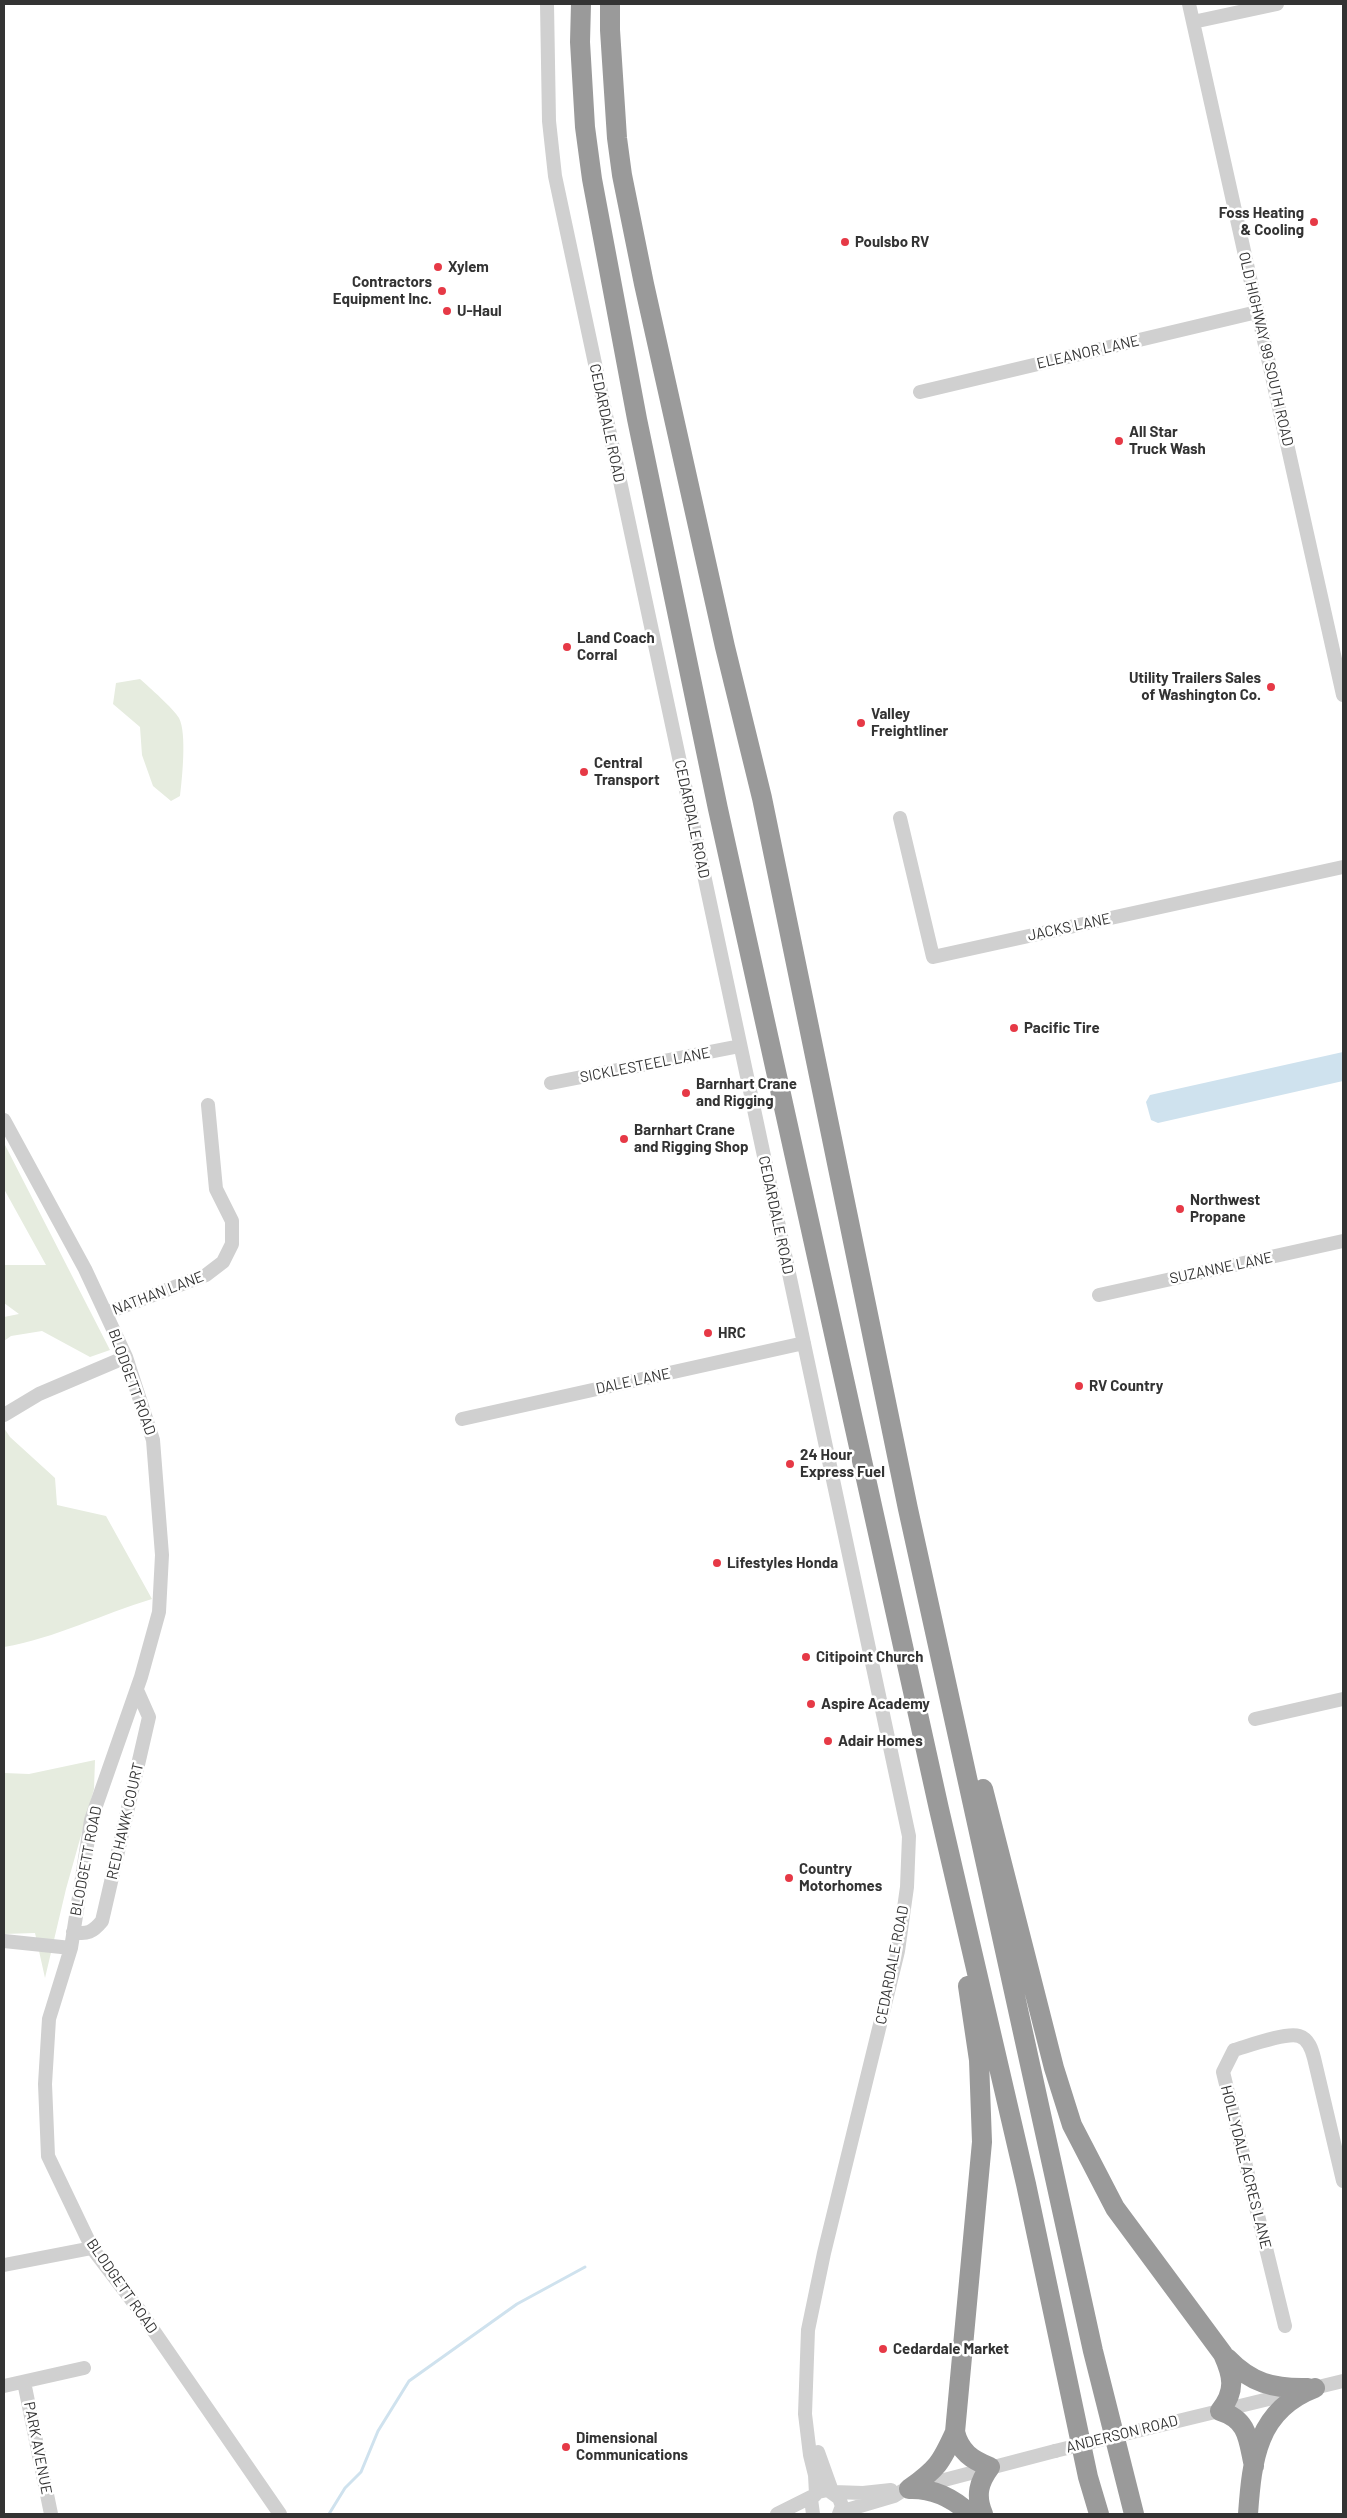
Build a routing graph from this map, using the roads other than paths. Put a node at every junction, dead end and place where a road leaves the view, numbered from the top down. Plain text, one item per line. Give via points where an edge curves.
1 (546, 4) edge
2 (581, 4) edge
3 (610, 4) edge
4 (1189, 4) edge
5 (1277, 4) edge
6 (1193, 22) junction
7 (1257, 312) junction
8 (920, 392) dead end
9 (1343, 695) edge
10 (900, 818) dead end
11 (1343, 867) edge
12 (740, 1046) junction
13 (551, 1083) dead end
14 (208, 1105) dead end
15 (4, 1120) edge
16 (1343, 1241) edge
17 (1099, 1295) dead end
18 (106, 1313) junction
19 (804, 1343) junction
20 (126, 1357) junction
21 (4, 1415) edge
22 (462, 1419) dead end
23 (908, 1509) junction
24 (137, 1690) junction
25 (1343, 1699) edge
26 (1256, 1719) dead end
27 (939, 1809) junction
28 (73, 1932) junction
29 (4, 1941) edge
30 (71, 1948) junction
31 (1343, 2181) edge
32 (92, 2248) junction
33 (4, 2265) edge
34 (1285, 2326) dead end
35 (1223, 2354) junction
36 (84, 2368) dead end
37 (1343, 2381) edge
38 (24, 2382) junction
39 (4, 2386) edge
40 (1315, 2388) junction
41 (807, 2395) junction
42 (1220, 2411) junction
43 (955, 2432) junction
44 (990, 2466) junction
45 (1254, 2466) junction
46 (905, 2490) junction
47 (833, 2492) junction
48 (814, 2495) junction
49 (840, 2513) edge
50 (51, 2514) edge
51 (280, 2514) edge
52 (777, 2514) edge
53 (812, 2514) edge
54 (970, 2514) edge
55 (983, 2514) edge
56 (1099, 2514) edge
57 (1134, 2514) edge
58 (1248, 2514) edge

1 - 12 street, CEDARDALE ROAD via 549,121 555,176
2 - 27 highway via 585,126 592,179 637,419 718,809
3 - 23 highway via 613,95 622,175 723,637 762,798
4 - 6 street, OLD HIGHWAY 99 SOUTH ROAD
5 - 6 street
6 - 7 street, OLD HIGHWAY 99 SOUTH ROAD
7 - 8 street, ELEANOR LANE
7 - 9 street, OLD HIGHWAY 99 SOUTH ROAD
10 - 11 street, JACKS LANE via 933,957
12 - 13 street, SICKLESTEEL LANE
12 - 19 street, CEDARDALE ROAD
14 - 18 street, NATHAN LANE via 216,1189 232,1221 232,1244 223,1262 206,1275
15 - 18 street, BLODGETT ROAD
16 - 17 street, SUZANNE LANE
18 - 20 street, BLODGETT ROAD
19 - 22 street, DALE LANE
19 - 41 street, CEDARDALE ROAD via 909,1836 907,1887 898,1951 808,2330
20 - 21 street via 39,1394
20 - 24 street, BLODGETT ROAD via 154,1440 162,1555 159,1612
23 - 35 highway via 940,1614 1054,2068 1072,2125 1115,2208
23 - 57 highway via 1093,2351
24 - 28 street, BLODGETT ROAD via 91,1820
24 - 28 street, RED HAWK COURT via 148,1717 102,1921 94,1931
25 - 26 street
27 - 43 highway via 976,2041 982,2114 979,2194
27 - 56 highway via 1026,2184 1088,2477
28 - 30 street, BLODGETT ROAD
29 - 30 street
30 - 32 street, BLODGETT ROAD via 49,2019 45,2084 48,2156
31 - 34 street, HOLLYDALE ACRES LANE via 1308,2043 1300,2036 1287,2037 1234,2050 1223,2072
32 - 33 street
32 - 51 street, BLODGETT ROAD via 140,2311
35 - 40 highway via 1242,2373 1267,2386
35 - 42 highway via 1230,2368 1232,2387
36 - 38 street
37 - 40 street, ANDERSON ROAD
38 - 39 street
38 - 50 street, PARK AVENUE
40 - 42 street, ANDERSON ROAD
40 - 45 highway via 1291,2399 1273,2417 1259,2440
41 - 47 street, CEDARDALE ROAD via 821,2464
41 - 48 street, CEDARDALE ROAD via 805,2414 815,2475
42 - 44 street, ANDERSON ROAD, bridge
42 - 45 highway via 1234,2417 1243,2426
43 - 44 highway via 968,2456
43 - 46 highway via 936,2469
44 - 46 street, ANDERSON ROAD
44 - 55 highway via 979,2487
45 - 58 highway
46 - 47 street, ANDERSON ROAD
46 - 49 street, ANDERSON ROAD
46 - 54 highway via 926,2488 958,2504
47 - 48 street, ANDERSON ROAD via 823,2490
47 - 49 street, CEDARDALE ROAD via 841,2502
48 - 52 street
48 - 53 street, CEDARDALE ROAD via 810,2504

